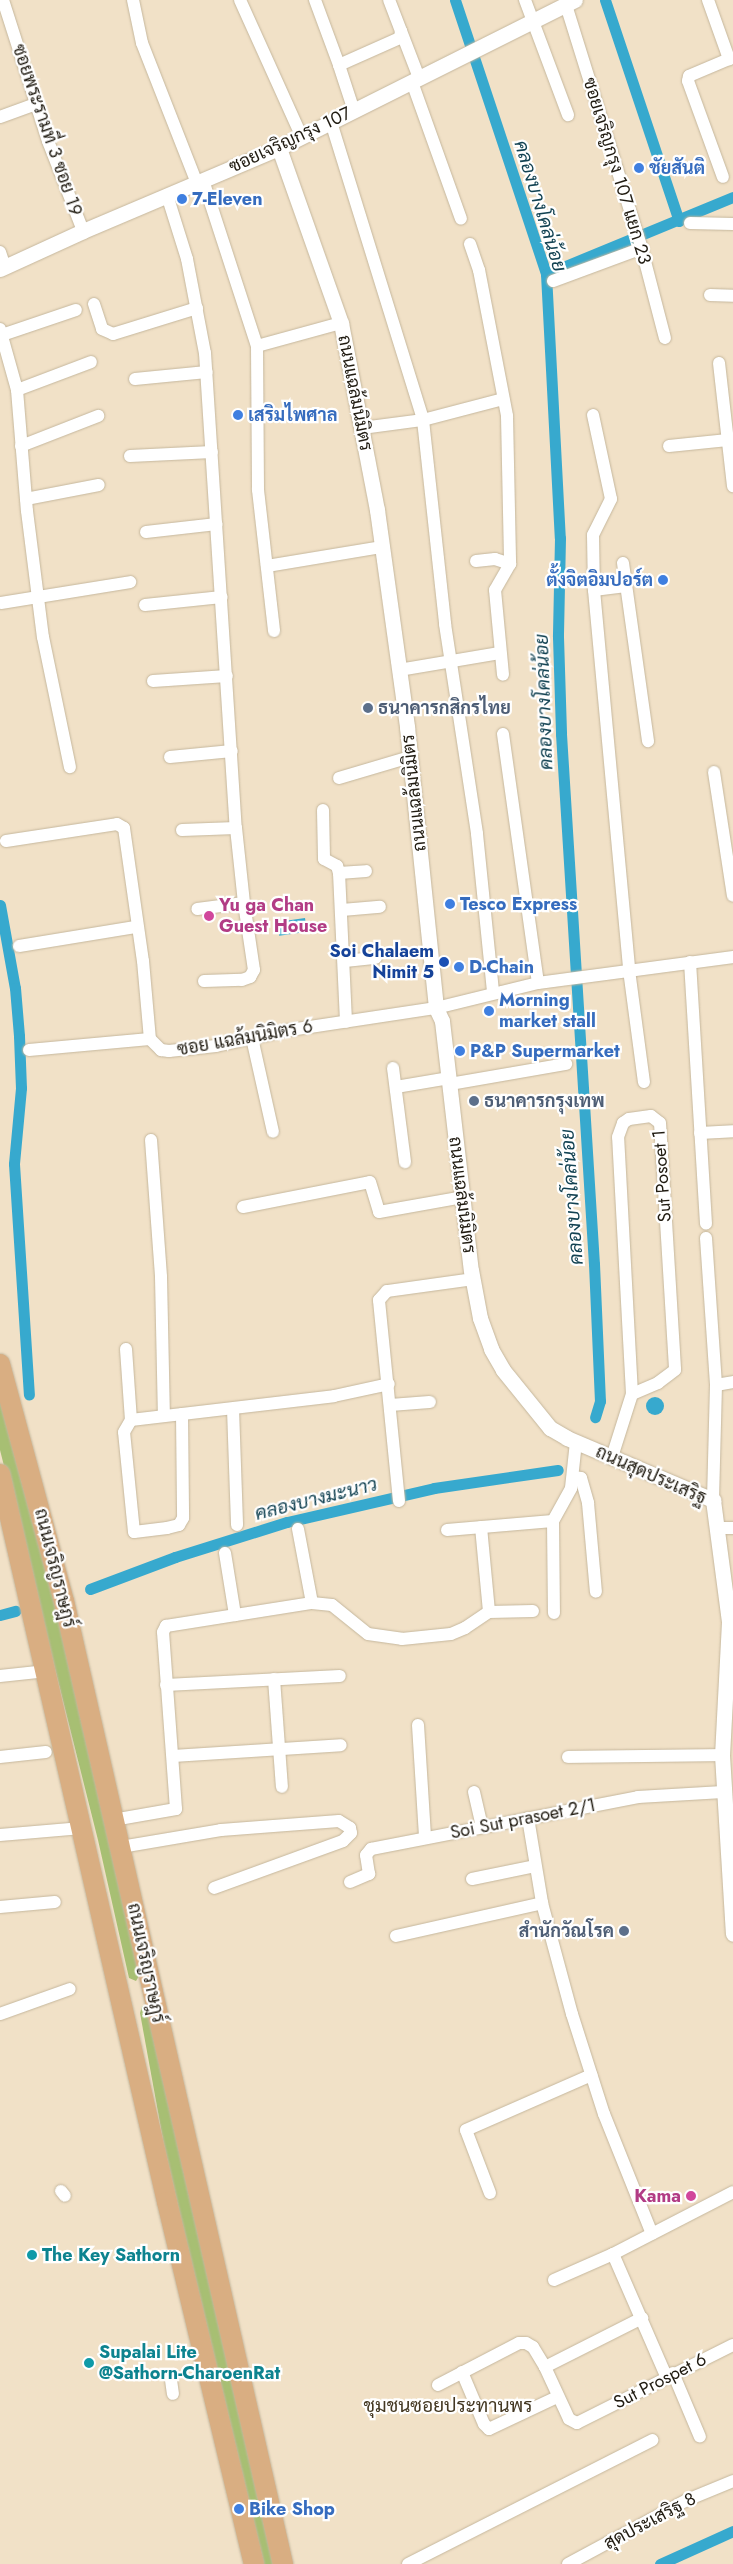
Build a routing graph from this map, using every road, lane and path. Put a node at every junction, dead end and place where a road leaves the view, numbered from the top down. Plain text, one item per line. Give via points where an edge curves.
1 (3, 0) edge
2 (133, 0) edge
3 (240, 0) edge
4 (316, 0) edge
5 (389, 0) edge
6 (525, 0) edge
7 (708, 0) edge
8 (571, 2) edge
9 (534, 21) junction
10 (401, 32) junction
11 (338, 65) junction
12 (415, 80) junction
13 (36, 104) junction
14 (354, 111) junction
15 (568, 114) dead end
16 (0, 117) edge
17 (331, 122) junction
18 (302, 137) junction
19 (279, 148) junction
20 (723, 177) dead end
21 (200, 181) junction
22 (167, 195) junction
23 (461, 219) dead end
24 (690, 223) dead end
25 (733, 224) edge
26 (83, 231) junction
27 (640, 243) junction
28 (470, 244) dead end
29 (0, 252) edge
30 (3, 268) edge
31 (553, 282) dead end
32 (710, 295) dead end
33 (733, 296) edge
34 (94, 304) dead end
35 (197, 308) junction
36 (76, 310) dead end
37 (341, 323) junction
38 (1, 332) edge
39 (665, 338) dead end
40 (257, 346) junction
41 (91, 362) dead end
42 (719, 363) dead end
43 (207, 372) junction
44 (135, 379) dead end
45 (16, 390) junction
46 (504, 399) junction
47 (593, 414) dead end
48 (98, 416) dead end
49 (423, 420) junction
50 (362, 428) junction
51 (728, 440) junction
52 (21, 446) junction
53 (670, 446) dead end
54 (212, 452) junction
55 (130, 456) dead end
56 (99, 485) dead end
57 (733, 486) edge
58 (26, 499) junction
59 (217, 524) junction
60 (146, 532) dead end
61 (382, 547) junction
62 (476, 561) dead end
63 (624, 562) dead end
64 (510, 564) junction
65 (267, 566) junction
66 (130, 582) dead end
67 (626, 586) junction
68 (594, 590) junction
69 (39, 596) junction
70 (222, 596) junction
71 (1, 604) edge
72 (145, 605) dead end
73 (274, 631) dead end
74 (500, 652) junction
75 (450, 662) junction
76 (399, 670) junction
77 (503, 675) dead end
78 (227, 676) junction
79 (153, 681) dead end
80 (503, 734) dead end
81 (648, 741) dead end
82 (232, 751) junction
83 (170, 757) dead end
84 (410, 757) junction
85 (70, 767) dead end
86 (714, 772) dead end
87 (339, 778) dead end
88 (323, 810) dead end
89 (236, 828) junction
90 (182, 830) dead end
91 (6, 841) dead end
92 (366, 871) dead end
93 (339, 873) junction
94 (733, 896) edge
95 (244, 903) junction
96 (380, 907) dead end
97 (197, 909) dead end
98 (342, 910) junction
99 (135, 927) junction
100 (19, 946) dead end
101 (733, 957) edge
102 (376, 958) dead end
103 (345, 961) junction
104 (690, 962) junction
105 (629, 970) junction
106 (204, 981) dead end
107 (538, 983) junction
108 (493, 992) junction
109 (436, 1008) junction
110 (346, 1022) junction
111 (252, 1038) junction
112 (150, 1039) junction
113 (29, 1050) dead end
114 (566, 1064) dead end
115 (393, 1068) dead end
116 (449, 1081) junction
117 (644, 1082) dead end
118 (396, 1087) junction
119 (733, 1131) edge
120 (273, 1132) dead end
121 (700, 1133) junction
122 (151, 1140) dead end
123 (405, 1162) dead end
124 (464, 1197) junction
125 (243, 1206) dead end
126 (706, 1224) dead end
127 (706, 1238) dead end
128 (473, 1279) junction
129 (126, 1349) dead end
130 (0, 1364) edge
131 (733, 1382) edge
132 (389, 1384) junction
133 (716, 1385) junction
134 (632, 1394) junction
135 (430, 1402) dead end
136 (390, 1405) junction
137 (233, 1409) junction
138 (182, 1414) junction
139 (164, 1415) junction
140 (132, 1420) junction
141 (550, 1428) joint
142 (576, 1442) junction
143 (612, 1457) junction
144 (0, 1474) edge
145 (573, 1477) junction
146 (713, 1500) junction
147 (399, 1501) dead end
148 (553, 1521) junction
149 (237, 1525) dead end
150 (480, 1527) junction
151 (717, 1528) junction
152 (733, 1528) edge
153 (298, 1529) dead end
154 (447, 1530) dead end
155 (225, 1553) dead end
156 (596, 1592) dead end
157 (312, 1603) junction
158 (533, 1611) dead end
159 (489, 1612) junction
160 (554, 1613) dead end
161 (235, 1615) junction
162 (47, 1672) junction
163 (0, 1676) edge
164 (340, 1676) dead end
165 (274, 1679) junction
166 (166, 1685) junction
167 (418, 1725) dead end
168 (341, 1745) dead end
169 (280, 1749) junction
170 (46, 1752) dead end
171 (722, 1755) junction
172 (0, 1756) edge
173 (173, 1756) junction
174 (568, 1757) dead end
175 (282, 1787) dead end
176 (726, 1788) edge
177 (474, 1792) dead end
178 (528, 1818) junction
179 (113, 1820) junction
180 (482, 1827) junction
181 (82, 1828) junction
182 (0, 1835) edge
183 (425, 1837) junction
184 (121, 1847) junction
185 (535, 1866) junction
186 (472, 1879) dead end
187 (350, 1882) dead end
188 (214, 1888) dead end
189 (55, 1902) dead end
190 (542, 1902) junction
191 (0, 1907) edge
192 (733, 1934) edge
193 (396, 1936) dead end
194 (70, 1989) dead end
195 (152, 1994) junction
196 (123, 2004) junction
197 (0, 2014) edge
198 (591, 2075) junction
199 (733, 2192) edge
200 (490, 2193) dead end
201 (652, 2234) junction
202 (613, 2254) junction
203 (554, 2280) dead end
204 (642, 2318) junction
205 (733, 2345) edge
206 (545, 2367) junction
207 (462, 2372) junction
208 (669, 2375) junction
209 (171, 2380) dead end
210 (438, 2384) dead end
211 (173, 2394) dead end
212 (557, 2397) junction
213 (700, 2438) dead end
214 (652, 2440) dead end
215 (733, 2481) edge
216 (254, 2564) edge
217 (283, 2564) edge
218 (408, 2564) edge
219 (568, 2564) edge

1 - 13 street, ซอยพระรามที่ 3 ซอย 19
2 - 21 street via 142,43
3 - 18 street
4 - 11 street
5 - 10 street
6 - 9 street
7 - 20 street via 729,59 727,63 689,76 688,81
8 - 9 street, ซอยเจริญกรุง 107
8 - 27 street, ซอยเจริญกรุง 107 แยก 23
9 - 12 street, ซอยเจริญกรุง 107
9 - 15 street
10 - 11 street via 396,40
10 - 12 street
11 - 14 street
12 - 14 street, ซอยเจริญกรุง 107
12 - 23 street
13 - 16 street
13 - 26 street, ซอยพระรามที่ 3 ซอย 19
14 - 17 street, ซอยเจริญกรุง 107
17 - 18 street, ซอยเจริญกรุง 107
17 - 49 street
18 - 19 street, ซอยเจริญกรุง 107
19 - 21 street, ซอยเจริญกรุง 107
19 - 37 street, ถนนแฉล้มนิมิตร
21 - 22 street, ซอยเจริญกรุง 107
21 - 40 street
22 - 26 street, ซอยเจริญกรุง 107
22 - 35 street via 187,259
24 - 25 street
26 - 30 street, ซอยเจริญกรุง 107
27 - 31 street
27 - 39 street, ซอยเจริญกรุง 107 แยก 23
28 - 46 street via 479,270
29 - 30 street
32 - 33 street
34 - 35 street via 102,329 112,334
35 - 43 street
36 - 38 street
37 - 40 street
37 - 50 street, ถนนแฉล้มนิมิตร
38 - 45 street
40 - 65 street via 258,490
41 - 45 street
42 - 51 street
43 - 44 street
43 - 54 street
45 - 52 street
46 - 49 street
46 - 64 street
47 - 68 street via 611,499 593,532
48 - 52 street
49 - 50 street
49 - 75 street
50 - 61 street, ถนนแฉล้มนิมิตร
51 - 53 street
51 - 57 street
52 - 58 street
54 - 55 street
54 - 59 street
56 - 58 street
58 - 69 street
59 - 60 street
59 - 70 street
61 - 65 street
61 - 76 street, ถนนแฉล้มนิมิตร
62 - 64 street via 495,559
63 - 67 street
64 - 74 street via 495,590
65 - 73 street
66 - 69 street
67 - 68 street
67 - 81 street
68 - 105 street
69 - 71 street
69 - 85 street
70 - 72 street
70 - 78 street
74 - 75 street
74 - 77 street
75 - 76 street
75 - 108 street via 477,834
76 - 84 street, ถนนแฉล้มนิมิตร
78 - 79 street
78 - 82 street
80 - 107 street
82 - 83 street
82 - 89 street
84 - 87 street
84 - 109 street, ถนนแฉล้มนิมิตร
86 - 94 street
88 - 93 street via 324,859 337,866
89 - 90 street
89 - 95 street
91 - 99 street via 118,824 124,828
92 - 93 street
93 - 98 street
95 - 97 street
95 - 106 street via 254,970 242,980
96 - 98 street
98 - 103 street
99 - 100 street
99 - 112 street via 143,961
101 - 104 street, ซอย แฉล้มนิมิตร 6
102 - 103 street
103 - 110 street
104 - 105 street, ซอย แฉล้มนิมิตร 6
104 - 121 street
105 - 107 street, ซอย แฉล้มนิมิตร 6
105 - 117 street
107 - 108 street, ซอย แฉล้มนิมิตร 6
108 - 109 street, ซอย แฉล้มนิมิตร 6
109 - 110 street, ซอย แฉล้มนิมิตร 6
109 - 116 street, ถนนแฉล้มนิมิตร via 442,1021
110 - 111 street, ซอย แฉล้มนิมิตร 6
111 - 112 street, ซอย แฉล้มนิมิตร 6 via 169,1051 161,1050
111 - 120 street
112 - 113 street, ซอย แฉล้มนิมิตร 6
114 - 116 street
115 - 118 street
116 - 118 street
116 - 124 street, ถนนแฉล้มนิมิตร
118 - 123 street
119 - 121 street
121 - 126 street
122 - 139 street via 161,1277
124 - 125 street via 378,1212 370,1182
124 - 128 street, ถนนแฉล้มนิมิตร
127 - 133 street
128 - 132 street via 382,1294 379,1300
128 - 141 street, ถนนแฉล้มนิมิตร via 480,1318 495,1358 513,1385
129 - 140 street
130 - 179 main road, ถนนเจริญราษฎร์ via 64,1601
131 - 133 street
132 - 136 street
132 - 137 street via 334,1396
133 - 146 street
134 - 134 street, Sut Posoet 1 via 618,1138 623,1123 651,1116 660,1123 675,1370 658,1383
134 - 143 street, Sut Posoet 1
135 - 136 street
136 - 147 street
137 - 138 street
137 - 149 street
138 - 139 street
138 - 140 street via 183,1518 178,1525 134,1532 124,1432
139 - 140 street
141 - 142 street, ถนนสุดประเสริฐ
142 - 143 street, ถนนสุดประเสริฐ
142 - 145 street
143 - 146 street, ถนนสุดประเสริฐ
144 - 162 main road, ถนนเจริญราษฎร์
145 - 148 street via 571,1488
145 - 156 street via 581,1478 588,1503
146 - 151 street, ถนนสุดประเสริฐ
148 - 150 street
148 - 160 street
150 - 154 street
150 - 159 street
151 - 152 street
151 - 171 street, ถนนสุดประเสริฐ via 729,1622
153 - 157 street
155 - 161 street
157 - 159 street via 332,1605 368,1634 388,1638 451,1634
157 - 161 street
158 - 159 street
161 - 166 street via 166,1626 163,1632
162 - 163 street
162 - 181 main road, ถนนเจริญราษฎร์
164 - 165 street
165 - 166 street
165 - 169 street
166 - 173 street
167 - 183 street
168 - 169 street
169 - 173 street
169 - 175 street
170 - 172 street
171 - 174 street
171 - 176 street, ถนนสุดประเสริฐ
173 - 179 street via 176,1809
176 - 178 street, Soi Sut prasoet 2/1 via 638,1797
176 - 192 street, ถนนสุดประเสริฐ
177 - 180 street
178 - 180 street, Soi Sut prasoet 2/1
178 - 185 street
179 - 184 main road, ถนนเจริญราษฎร์
180 - 183 street, Soi Sut prasoet 2/1
181 - 182 street
181 - 196 main road, ถนนเจริญราษฎร์
183 - 187 street, Soi Sut prasoet 2/1 via 371,1848 366,1855 369,1874
184 - 188 street via 221,1830 339,1821 350,1828 351,1833 343,1841
184 - 195 main road, ถนนเจริญราษฎร์
185 - 186 street
185 - 190 street
189 - 191 street
190 - 193 street
190 - 198 street
194 - 197 street
195 - 196 main road
195 - 217 main road, ถนนเจริญราษฎร์
196 - 216 main road, ถนนเจริญราษฎร์
198 - 200 street via 466,2130
198 - 201 street via 628,2180
199 - 201 street
201 - 202 street
202 - 203 street
202 - 204 street
204 - 206 street
204 - 208 street
205 - 208 street, Sut Prospet 6
206 - 207 street via 533,2347 520,2343
206 - 212 street
207 - 210 street
207 - 212 street via 489,2429
208 - 212 street, Sut Prospet 6 via 577,2422 569,2419
208 - 213 street
209 - 211 street
214 - 218 street
215 - 219 street, สุดประเสริฐ 8 via 688,2500

